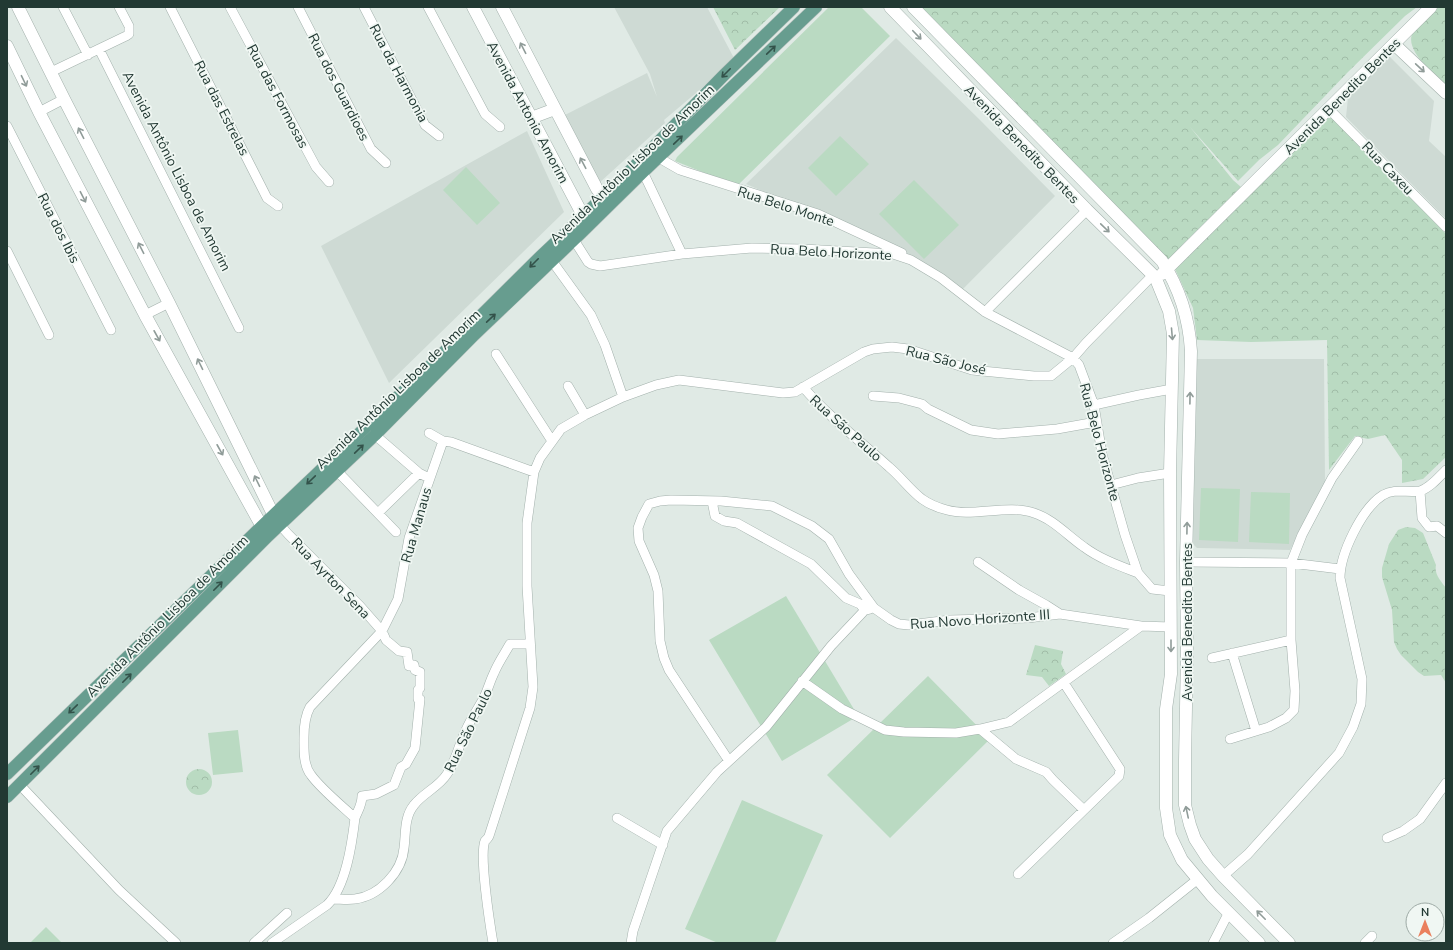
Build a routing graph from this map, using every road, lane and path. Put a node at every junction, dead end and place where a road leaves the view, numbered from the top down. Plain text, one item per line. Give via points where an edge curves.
1 (18, 7) edge
2 (63, 7) edge
3 (119, 7) edge
4 (170, 7) edge
5 (230, 7) edge
6 (298, 7) edge
7 (364, 7) edge
8 (428, 7) edge
9 (473, 7) edge
10 (502, 7) edge
11 (794, 7) edge
12 (816, 7) edge
13 (890, 7) edge
14 (913, 7) edge
15 (1431, 7) edge
16 (1394, 44) junction
17 (7, 46) edge
18 (99, 49) junction
19 (88, 54) junction
20 (51, 72) junction
21 (1446, 93) edge
22 (64, 99) junction
23 (554, 108) junction
24 (1329, 108) junction
25 (39, 112) junction
26 (531, 118) junction
27 (7, 126) edge
28 (500, 127) dead end
29 (439, 136) dead end
30 (659, 158) junction
31 (386, 163) dead end
32 (644, 172) junction
33 (329, 182) dead end
34 (606, 201) junction
35 (278, 206) dead end
36 (1087, 210) junction
37 (585, 221) junction
38 (1446, 227) edge
39 (574, 240) junction
40 (7, 251) edge
41 (682, 254) junction
42 (911, 260) junction
43 (552, 261) junction
44 (1167, 268) junction
45 (1155, 277) junction
46 (169, 303) junction
47 (985, 312) junction
48 (145, 315) junction
49 (239, 328) dead end
50 (111, 330) dead end
51 (49, 335) dead end
52 (496, 354) dead end
53 (1073, 358) junction
54 (568, 386) dead end
55 (803, 387) junction
56 (1172, 389) junction
57 (623, 396) junction
58 (873, 396) dead end
59 (1094, 405) junction
60 (585, 415) junction
61 (1096, 422) junction
62 (429, 433) dead end
63 (375, 434) junction
64 (442, 441) junction
65 (552, 441) junction
66 (1358, 441) dead end
67 (1446, 470) edge
68 (337, 471) junction
69 (419, 472) junction
70 (534, 472) junction
71 (1170, 473) junction
72 (429, 478) junction
73 (1111, 485) junction
74 (1420, 491) junction
75 (712, 501) junction
76 (378, 514) junction
77 (277, 520) junction
78 (265, 531) junction
79 (396, 532) dead end
80 (1446, 533) edge
81 (978, 562) dead end
82 (1186, 562) junction
83 (1291, 563) junction
84 (1340, 569) junction
85 (1138, 573) junction
86 (1170, 591) junction
87 (869, 609) junction
88 (1060, 614) junction
89 (1141, 626) junction
90 (1171, 627) junction
91 (382, 631) junction
92 (1291, 640) junction
93 (529, 644) junction
94 (1232, 653) junction
95 (1212, 658) dead end
96 (1171, 674) junction
97 (1187, 674) junction
98 (802, 681) junction
99 (1064, 683) junction
100 (980, 729) junction
101 (1256, 731) junction
102 (1230, 739) dead end
103 (729, 761) junction
104 (7, 774) edge
105 (1446, 783) edge
106 (20, 785) junction
107 (7, 797) edge
108 (1084, 810) junction
109 (355, 818) junction
110 (617, 818) dead end
111 (1387, 838) dead end
112 (663, 845) junction
113 (1018, 874) dead end
114 (1223, 876) junction
115 (1198, 879) junction
116 (333, 899) junction
117 (1229, 912) junction
118 (287, 913) dead end
119 (1372, 936) dead end
120 (176, 943) edge
121 (254, 943) edge
122 (272, 943) edge
123 (493, 943) edge
124 (631, 943) edge
125 (1113, 943) edge
126 (1213, 943) edge
127 (1258, 943) edge
128 (1289, 943) edge
129 (1365, 943) edge

1 - 20 street
2 - 19 street
3 - 18 street via 130,30 129,34
4 - 35 street, Rua das Estrelas via 267,198
5 - 33 street, Rua das Formosas via 316,167
6 - 31 street, Rua dos Guardioes via 372,149
7 - 29 street, Rua da Harmonia via 425,125
8 - 28 street via 485,114
9 - 26 street, Avenida Antonio Amorim
23 -> 10 street, Avenida Antonio Amorim
11 -> 34 main road, Avenida Antônio Lisboa de Amorim via 620,181
30 -> 12 main road, Avenida Antônio Lisboa de Amorim
13 -> 36 street, Avenida Benedito Bentes
14 - 44 street, Avenida Benedito Bentes via 1152,249
15 - 16 street, Avenida Benedito Bentes
16 -> 21 street
16 - 24 street, Avenida Benedito Bentes
17 -> 25 street
18 - 19 street
18 - 49 street, Avenida Antônio Lisboa de Amorim
19 - 20 street
20 - 22 street
22 - 25 street
46 -> 22 street
23 - 26 street
34 -> 23 street, Avenida Antonio Amorim
24 - 38 street, Rua Caxeu
24 - 44 street, Avenida Benedito Bentes
25 -> 48 street
26 - 37 street, Avenida Antonio Amorim
27 - 50 street, Rua dos Ibis
30 - 32 main road, Avenida Antônio Lisboa de Amorim
30 - 42 street, Rua Belo Monte via 687,173 818,214 888,245
32 - 34 main road, Avenida Antônio Lisboa de Amorim
32 - 41 street
34 - 37 main road, Avenida Antônio Lisboa de Amorim
36 -> 45 street, Avenida Benedito Bentes
36 - 47 street
37 - 39 main road, Avenida Antônio Lisboa de Amorim
37 -> 77 main road, Avenida Antônio Lisboa de Amorim via 428,368
39 - 41 street, Rua Belo Horizonte via 588,262 595,266
39 - 43 main road, Avenida Antônio Lisboa de Amorim
40 - 51 street
41 - 42 street, Rua Belo Horizonte via 752,248 803,249 893,254
42 - 47 street, Rua Belo Horizonte via 941,278
43 - 57 street via 591,315 606,345
63 -> 43 main road, Avenida Antônio Lisboa de Amorim
44 - 45 street, Avenida Benedito Bentes
82 -> 44 street, Avenida Benedito Bentes via 1191,351 1188,320
45 - 53 street, Rua São José
45 -> 56 street, Avenida Benedito Bentes via 1169,311 1173,334
46 - 48 street
77 -> 46 street
47 - 53 street, Rua Belo Horizonte
48 -> 78 street
52 - 65 street
53 - 55 street, Rua São José via 1051,376 1034,376 972,370 892,347 864,352
53 - 59 street, Rua Belo Horizonte via 1079,365
54 - 60 street
55 - 57 street, Rua São Paulo via 795,392 783,393 679,380
55 - 85 street, Rua São Paulo via 821,407 922,499 948,510 964,512 1032,512 1043,516 1086,548 1110,562
56 - 59 street
56 - 71 street, Avenida Benedito Bentes
57 - 60 street, Rua São Paulo
58 - 61 street via 899,398 922,404 971,430 998,434 1057,429
59 - 61 street, Rua Belo Horizonte
60 - 65 street, Rua São Paulo via 561,429
61 - 73 street, Rua Belo Horizonte
62 - 64 street
68 -> 63 main road, Avenida Antônio Lisboa de Amorim
63 - 69 street
64 - 70 street
64 - 72 street, Rua Manaus
65 - 70 street, Rua São Paulo
66 - 83 street via 1332,478 1302,535
67 - 74 street
68 - 76 street
68 - 77 main road, Avenida Antônio Lisboa de Amorim
69 - 72 street
69 - 76 street
70 - 93 street, Rua São Paulo via 527,523 526,555
71 - 73 street
71 - 86 street, Avenida Benedito Bentes
72 - 91 street, Rua Manaus via 409,538 398,599
73 - 85 street, Rua Belo Horizonte
74 - 80 street via 1422,518 1429,527 1437,526
74 - 84 street via 1394,491 1383,495 1368,510 1348,542
75 - 87 street via 714,516 737,523 811,564 846,598
75 - 87 street, Rua Novo Horizonte III via 772,506 812,526 829,539
75 - 103 street, Rua Novo Horizonte III via 671,500 649,504 638,528 638,541 654,575 658,591 660,641 664,658 669,670
76 - 79 street
77 - 78 main road, Avenida Antônio Lisboa de Amorim
77 - 91 street, Rua Ayrton Sena
78 -> 104 main road, Avenida Antônio Lisboa de Amorim
106 -> 78 main road, Avenida Antônio Lisboa de Amorim
81 - 88 street
82 - 83 street
82 - 97 street, Avenida Benedito Bentes
83 - 84 street
83 - 92 street
84 - 114 street via 1362,679 1361,704 1353,727 1339,753 1248,854
85 - 86 street, Rua Belo Horizonte via 1152,589
86 - 90 street, Avenida Benedito Bentes
87 - 88 street, Rua Novo Horizonte III via 899,624 908,625
87 - 98 street via 831,646
88 - 89 street, Rua Novo Horizonte III
89 - 90 street, Rua Novo Horizonte III
89 - 99 street
90 -> 96 street, Avenida Benedito Bentes
91 - 109 street, Rua Manaus via 310,707 304,728 304,750 310,775
91 - 109 street, Rua Ayrton Sena via 386,640 399,650 407,652 409,666 414,665 415,670 420,672 415,748 401,768 394,785 376,794 362,796 362,805
92 - 94 street
92 - 101 street via 1294,710 1286,718
93 - 116 street, Rua São Paulo via 510,644 494,672 481,704 470,720 447,775 437,786 424,794 408,815 404,850 400,864 390,878 370,895 355,899
93 - 123 street, Rua São Paulo via 533,687 530,708 489,836 485,840 483,855
94 - 95 street
94 - 101 street
96 - 97 street
96 - 115 street, Avenida Benedito Bentes via 1166,709 1166,808 1170,835 1182,860
114 -> 97 street, Avenida Benedito Bentes via 1195,839 1185,805
98 - 100 street via 842,709 885,730 956,733
98 - 103 street via 766,727
99 - 100 street via 1010,722
99 - 108 street via 1121,772 1120,776
100 - 108 street via 1016,759 1046,772
101 - 102 street
103 - 112 street via 667,831
105 - 111 street via 1420,819
106 - 107 main road, Avenida Antônio Lisboa de Amorim
106 - 120 street via 119,890
108 - 113 street
109 - 116 street via 351,849
110 - 112 street
112 - 124 street via 633,930
128 -> 114 street, Avenida Benedito Bentes
115 - 117 street, Avenida Benedito Bentes
115 - 125 street
116 - 122 street
117 - 126 street
117 - 127 street, Avenida Benedito Bentes
118 - 121 street
119 - 129 street

